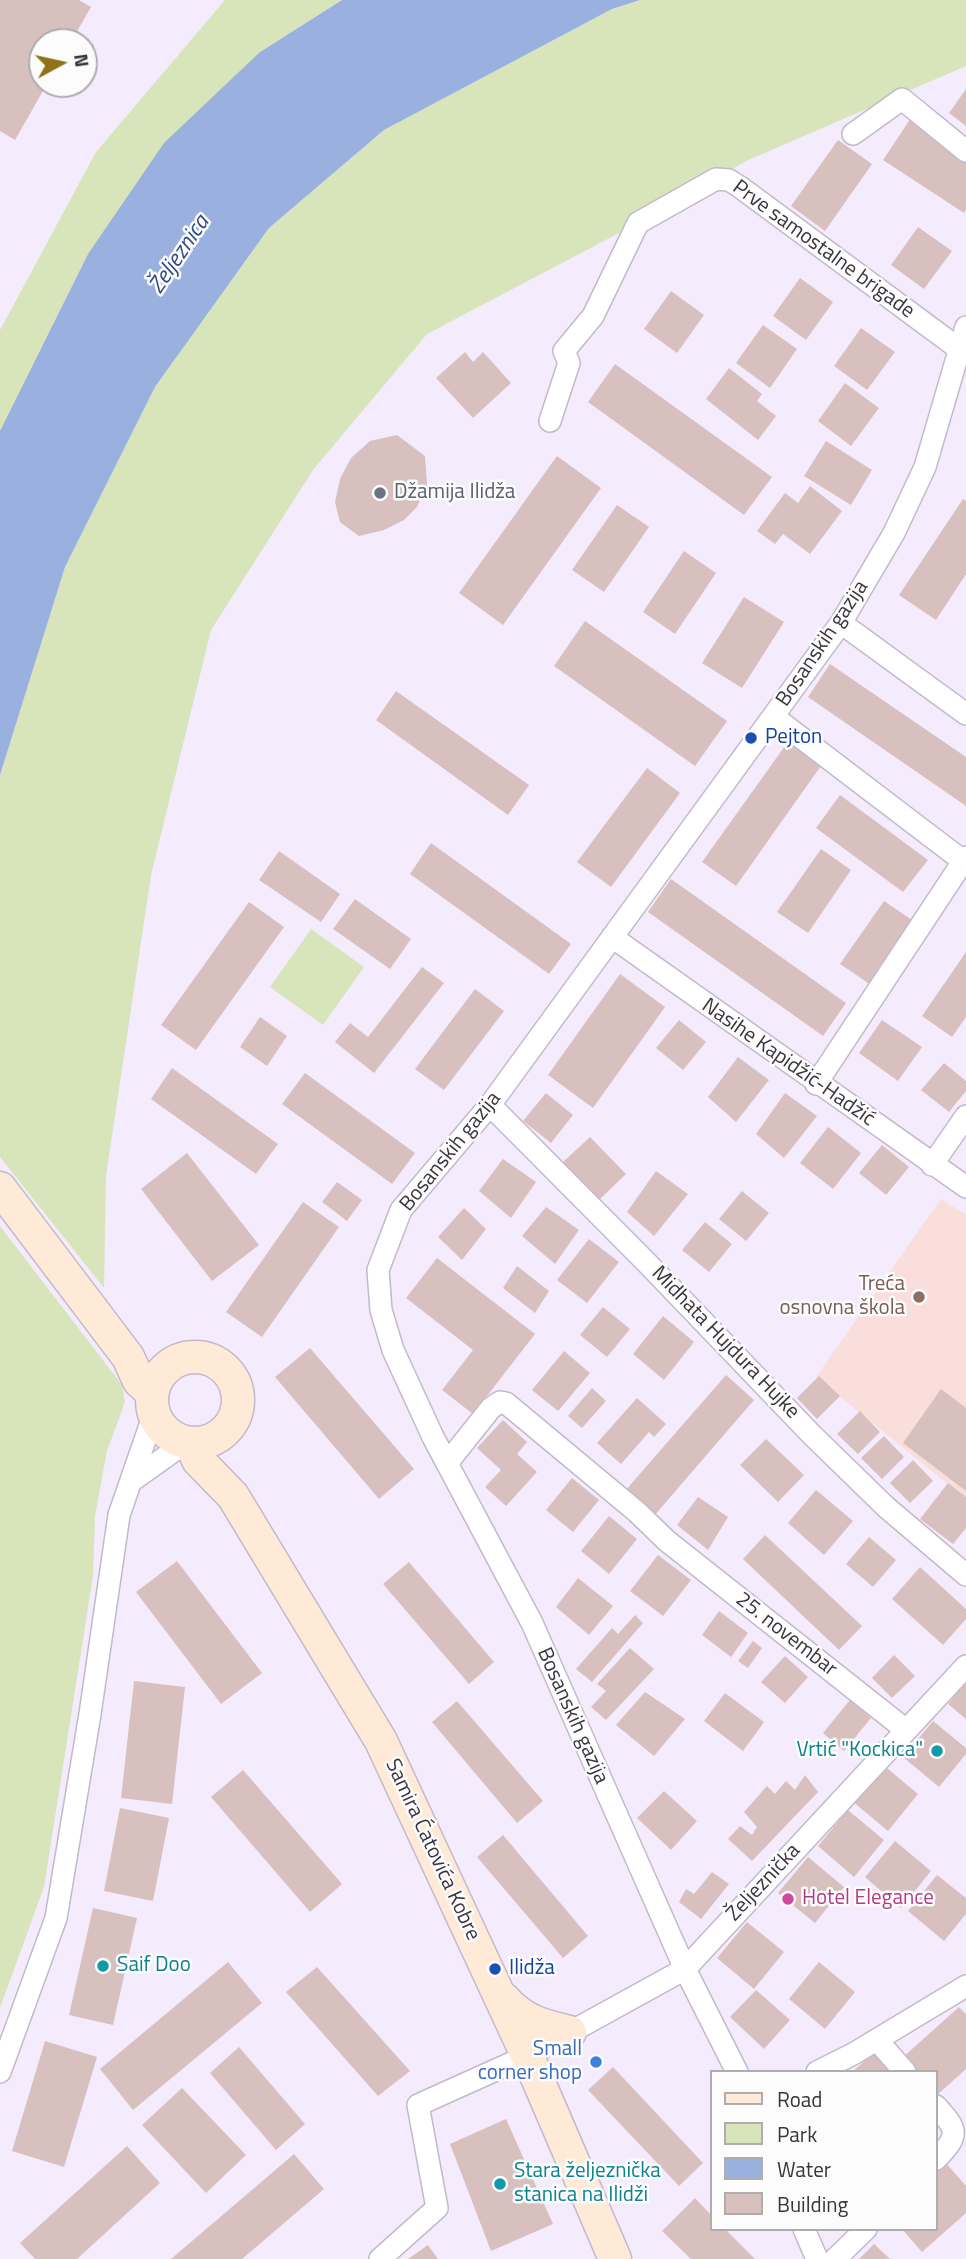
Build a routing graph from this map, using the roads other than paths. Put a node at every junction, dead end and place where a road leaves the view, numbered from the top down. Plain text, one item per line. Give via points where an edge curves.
1 (853, 134) dead end
2 (966, 151) edge
3 (966, 327) edge
4 (963, 351) edge
5 (550, 421) dead end
6 (841, 623) junction
7 (966, 714) edge
8 (774, 717) junction
9 (965, 859) edge
10 (612, 937) junction
11 (816, 1084) junction
12 (490, 1105) junction
13 (966, 1116) edge
14 (932, 1165) junction
15 (0, 1188) edge
16 (966, 1188) edge
17 (125, 1353) junction
18 (187, 1358) junction
19 (153, 1403) junction
20 (234, 1418) junction
21 (188, 1443) junction
22 (448, 1462) junction
23 (133, 1480) junction
24 (233, 1496) junction
25 (966, 1575) edge
26 (966, 1666) edge
27 (906, 1730) junction
28 (685, 1969) junction
29 (966, 1986) edge
30 (497, 1990) junction
31 (570, 2032) junction
32 (877, 2040) junction
33 (527, 2056) junction
34 (736, 2070) edge
35 (821, 2070) edge
36 (903, 2070) edge
37 (0, 2072) edge
38 (938, 2108) edge
39 (938, 2157) edge
40 (805, 2231) edge
41 (864, 2231) edge
42 (380, 2259) edge
43 (615, 2259) edge
44 (817, 2259) edge
45 (835, 2259) edge

1 - 2 street via 902,99
3 - 4 street, Bosanskih gazija
4 - 5 street, Prve samostalne brigade via 729,180 716,179 638,223 593,316 564,351 569,363
4 - 6 street, Bosanskih gazija via 925,467 894,533
6 - 7 street
6 - 8 street, Bosanskih gazija
8 - 9 street
8 - 10 street, Bosanskih gazija
9 - 11 street
10 - 11 street, Nasihe Kapidžić-Hadžić
10 - 12 street, Bosanskih gazija
11 - 14 street, Nasihe Kapidžić-Hadžić
12 - 22 street, Bosanskih gazija via 401,1210 378,1270 381,1310 393,1350
12 - 25 street, Midhata Hujdura Hujke via 812,1435
13 - 14 street
14 - 16 street, Nasihe Kapidžić-Hadžić
15 - 17 main road
17 - 18 main road via 157,1365
17 - 19 main road
18 - 19 main road via 164,1370 156,1381
18 - 20 main road via 208,1359 231,1376 238,1404
19 - 21 main road via 162,1429
19 - 23 street
20 - 21 main road via 221,1435
20 - 24 main road via 227,1440
21 - 23 street
21 - 24 main road
22 - 27 street, 25. novembar via 491,1408 506,1403 667,1541
22 - 28 street, Bosanskih gazija via 532,1623
23 - 37 street via 119,1515 56,1919
24 - 30 main road, Samira Ćatovića Kobre via 381,1741
26 - 27 street, Željeznička
27 - 28 street, Željeznička
28 - 31 street, Željeznička
28 - 34 street, Bosanskih gazija
29 - 32 street
30 - 31 main road via 514,2011 531,2022
30 - 33 main road, Samira Ćatovića Kobre
31 - 33 street, Željeznička
32 - 35 street
32 - 36 street
33 - 42 street, Željeznička via 418,2105 437,2208
33 - 43 main road, Samira Ćatovića Kobre
38 - 39 street via 953,2124 955,2134 952,2144
40 - 44 street
41 - 45 street

